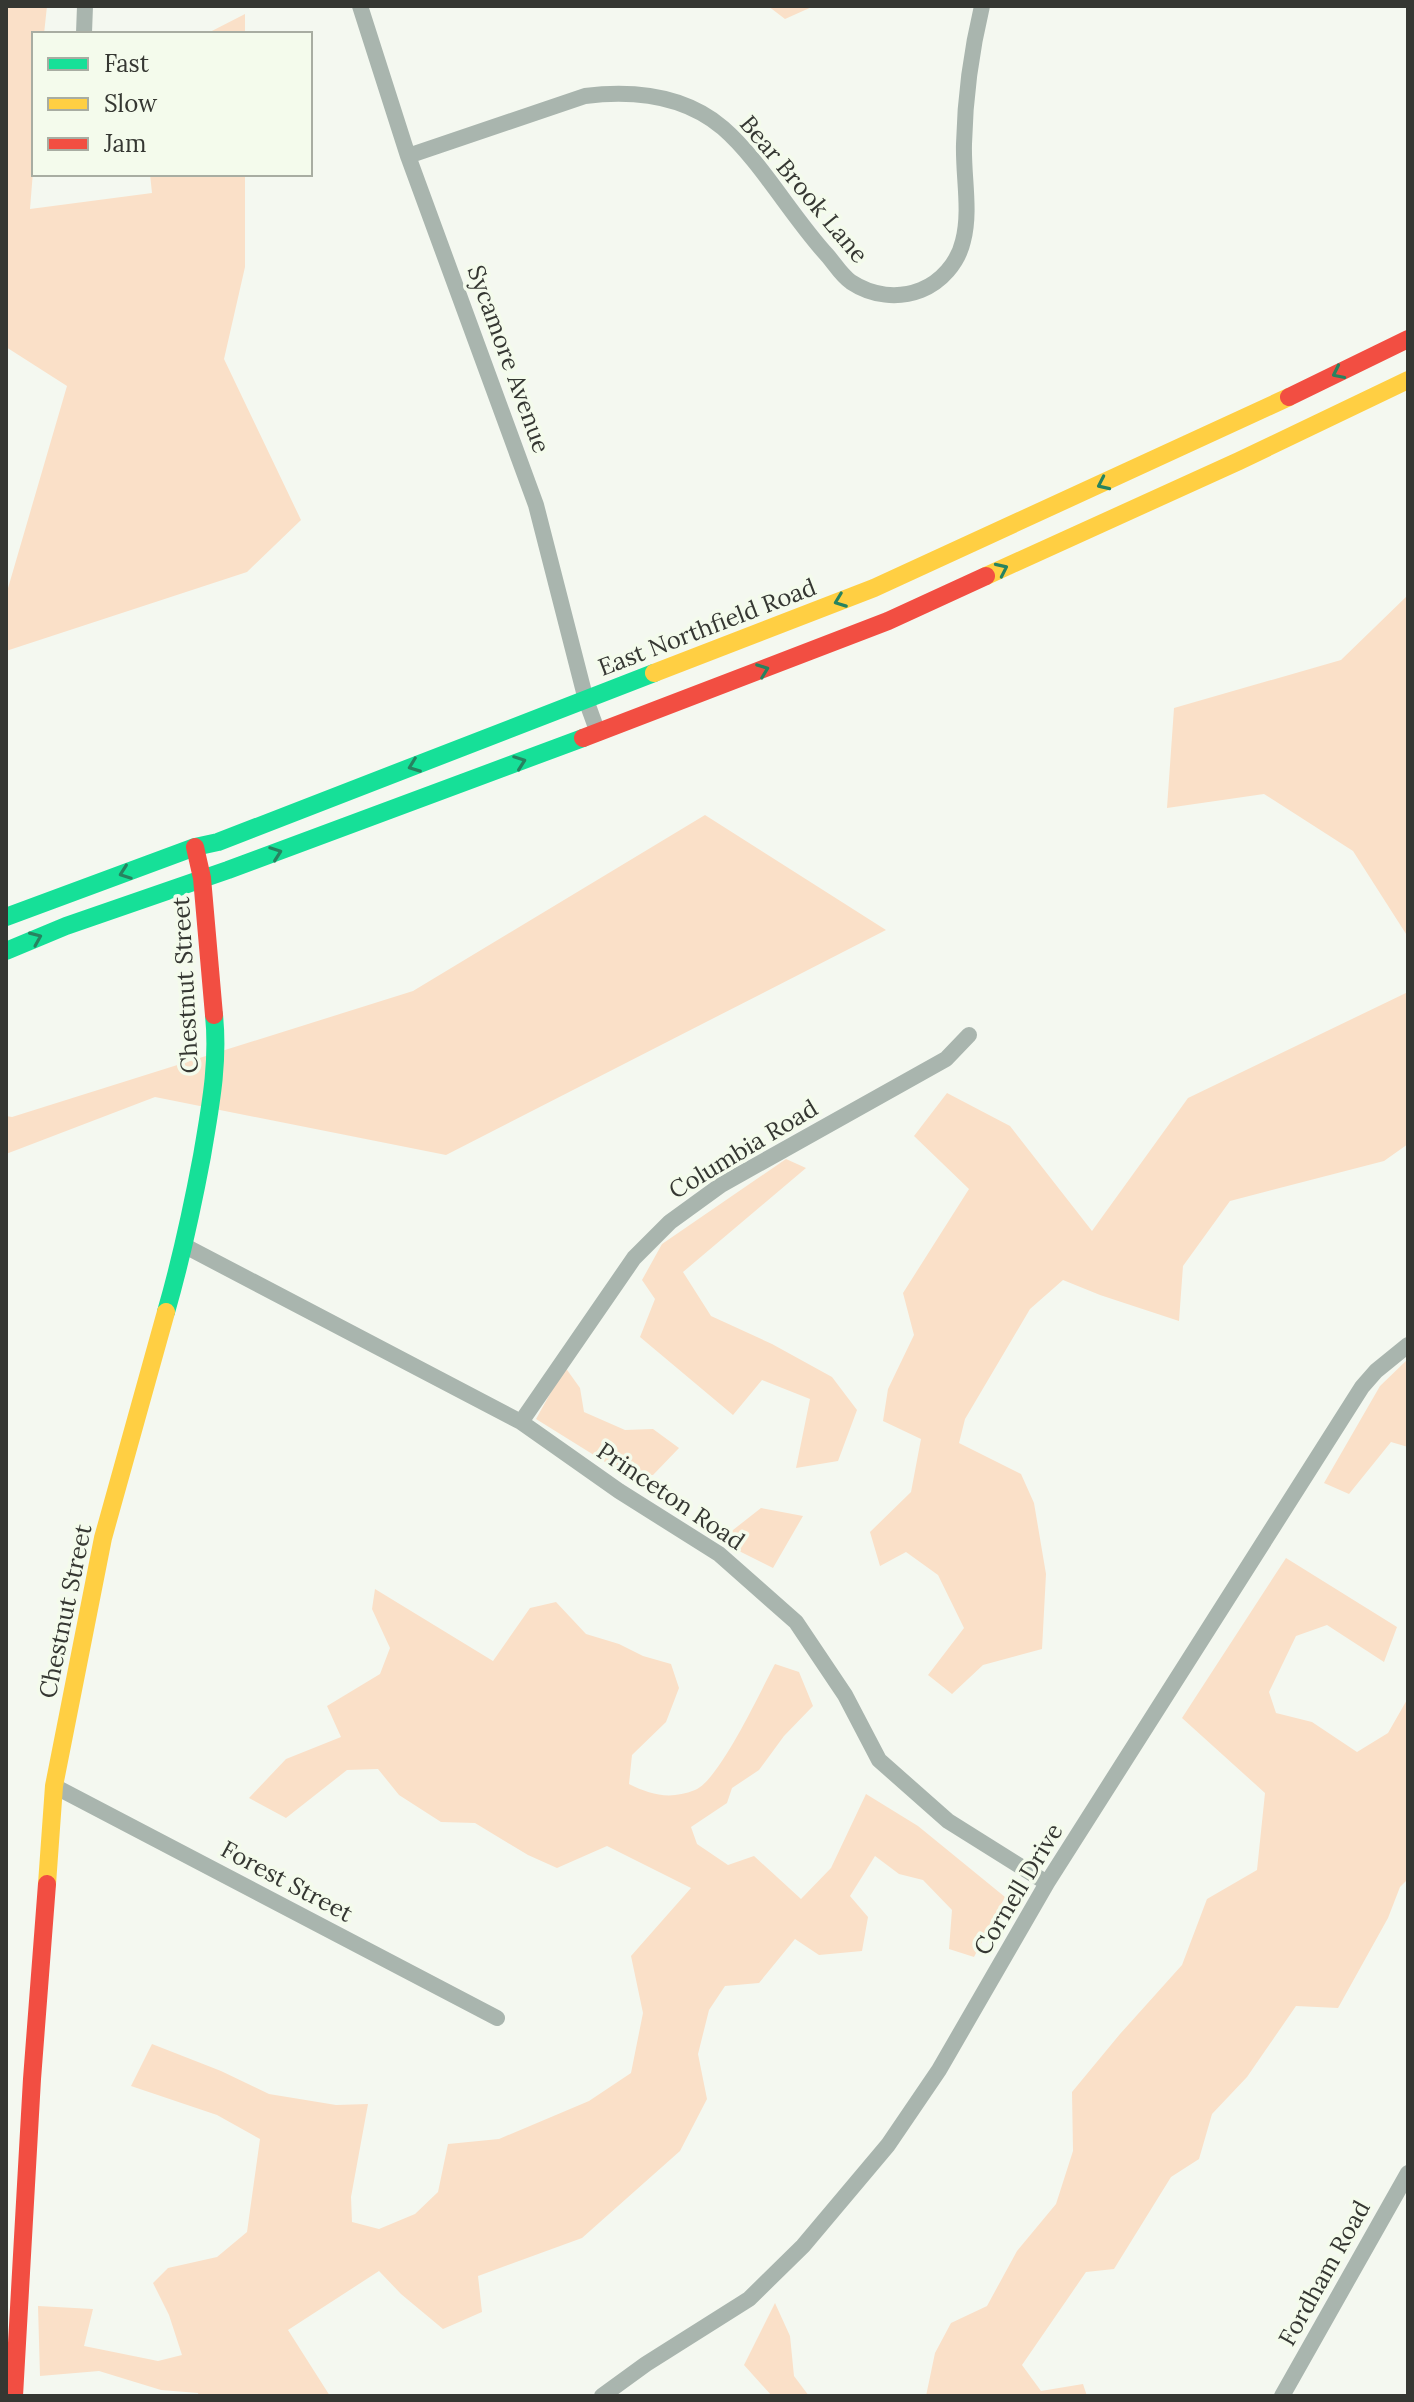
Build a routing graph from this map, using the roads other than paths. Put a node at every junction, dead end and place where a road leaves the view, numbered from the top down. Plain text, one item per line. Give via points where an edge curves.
1 (85, 6) edge
2 (360, 6) edge
3 (982, 6) edge
4 (84, 32) edge
5 (408, 156) junction
6 (1408, 339) edge
7 (1408, 380) edge
8 (1147, 464) junction
9 (1166, 494) junction
10 (874, 588) junction
11 (888, 621) junction
12 (586, 700) junction
13 (598, 733) junction
14 (195, 847) junction
15 (202, 878) junction
16 (6, 917) edge
17 (6, 951) edge
18 (969, 1035) dead end
19 (185, 1246) junction
20 (1408, 1345) edge
21 (521, 1422) junction
22 (54, 1786) junction
23 (1047, 1883) junction
24 (497, 2018) dead end
25 (1408, 2173) edge
26 (14, 2396) edge
27 (602, 2396) edge
28 (1282, 2396) edge

1 - 4 street
2 - 5 street, Sycamore Avenue
3 - 5 street, Bear Brook Lane via 970,55 963,243 938,281 910,294 880,294 852,283 722,128 666,99 615,92 585,96
5 - 12 street, Sycamore Avenue via 536,505
6 -> 8 main road, East Northfield Road
7 - 9 main road
8 - 9 main road
8 -> 10 main road, East Northfield Road
11 -> 9 main road
10 - 11 main road
10 -> 12 main road, East Northfield Road
13 -> 11 main road
12 - 13 street, Sycamore Avenue
12 -> 14 main road, East Northfield Road
15 -> 13 main road
14 - 15 main road, Chestnut Street
14 -> 16 main road, East Northfield Road
17 -> 15 main road
15 - 19 main road, Chestnut Street via 217,1056
18 - 21 street, Columbia Road via 946,1059 721,1185 670,1222 634,1258
19 - 21 street, Princeton Road
19 - 22 main road, Chestnut Street via 103,1538
20 - 23 street, Cornell Drive via 1362,1387
21 - 23 street, Princeton Road via 719,1554 796,1622 845,1695 879,1760 948,1821
22 - 24 street, Forest Street
22 - 26 main road, Chestnut Street
23 - 27 street, Cornell Drive via 939,2070 888,2145 803,2246 749,2299
25 - 28 street, Fordham Road

